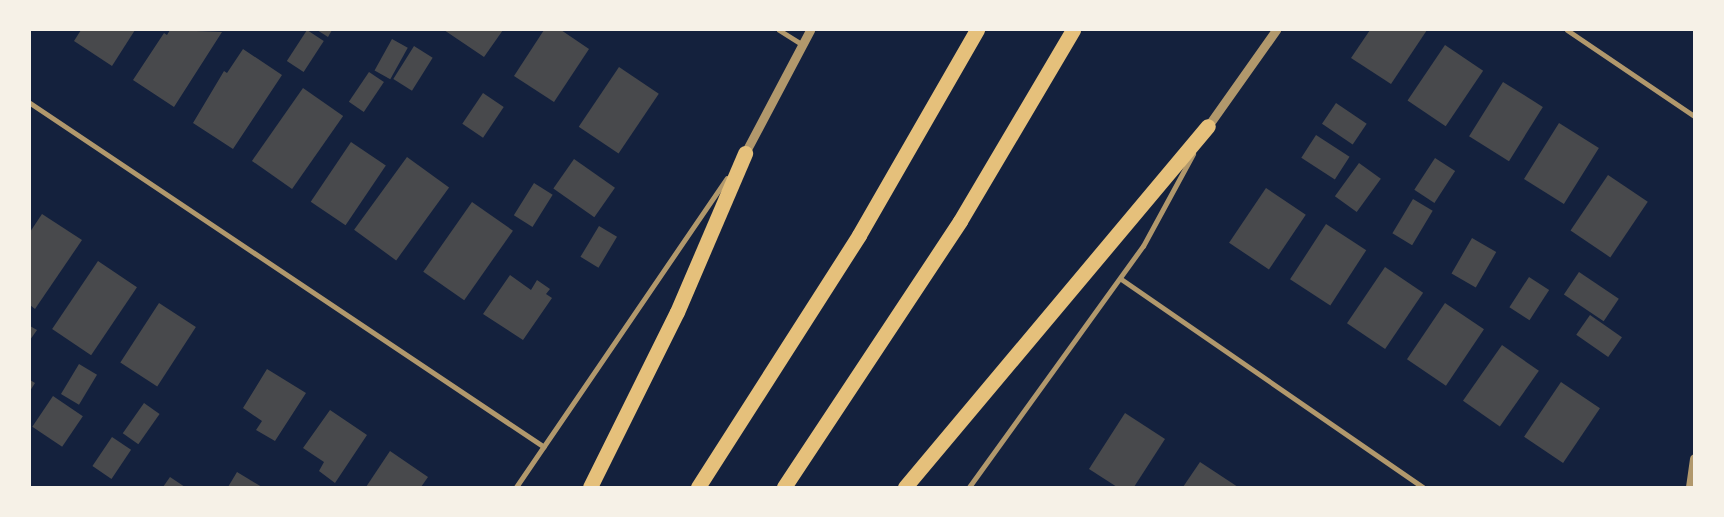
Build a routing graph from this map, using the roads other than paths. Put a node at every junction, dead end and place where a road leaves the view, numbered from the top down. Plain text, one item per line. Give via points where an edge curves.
1 (779, 30) edge
2 (810, 30) edge
3 (977, 30) edge
4 (1073, 30) edge
5 (1276, 30) edge
6 (1567, 30) edge
7 (803, 45) junction
8 (30, 103) edge
9 (1694, 116) edge
10 (1208, 126) junction
11 (745, 153) junction
12 (1121, 279) junction
13 (544, 447) junction
14 (1694, 458) edge
15 (516, 487) edge
16 (590, 487) edge
17 (698, 487) edge
18 (784, 487) edge
19 (905, 487) edge
20 (969, 487) edge
21 (1422, 487) edge
22 (1690, 487) edge

1 - 7 street
2 - 7 street
3 - 17 highway via 859,235
4 - 18 highway via 960,221
5 - 10 street
6 - 9 street
7 - 11 street
8 - 13 street
10 - 12 street via 1143,246
10 - 19 highway
11 - 13 street
11 - 16 highway via 677,312
12 - 20 street
12 - 21 street
13 - 15 street
14 - 22 street

